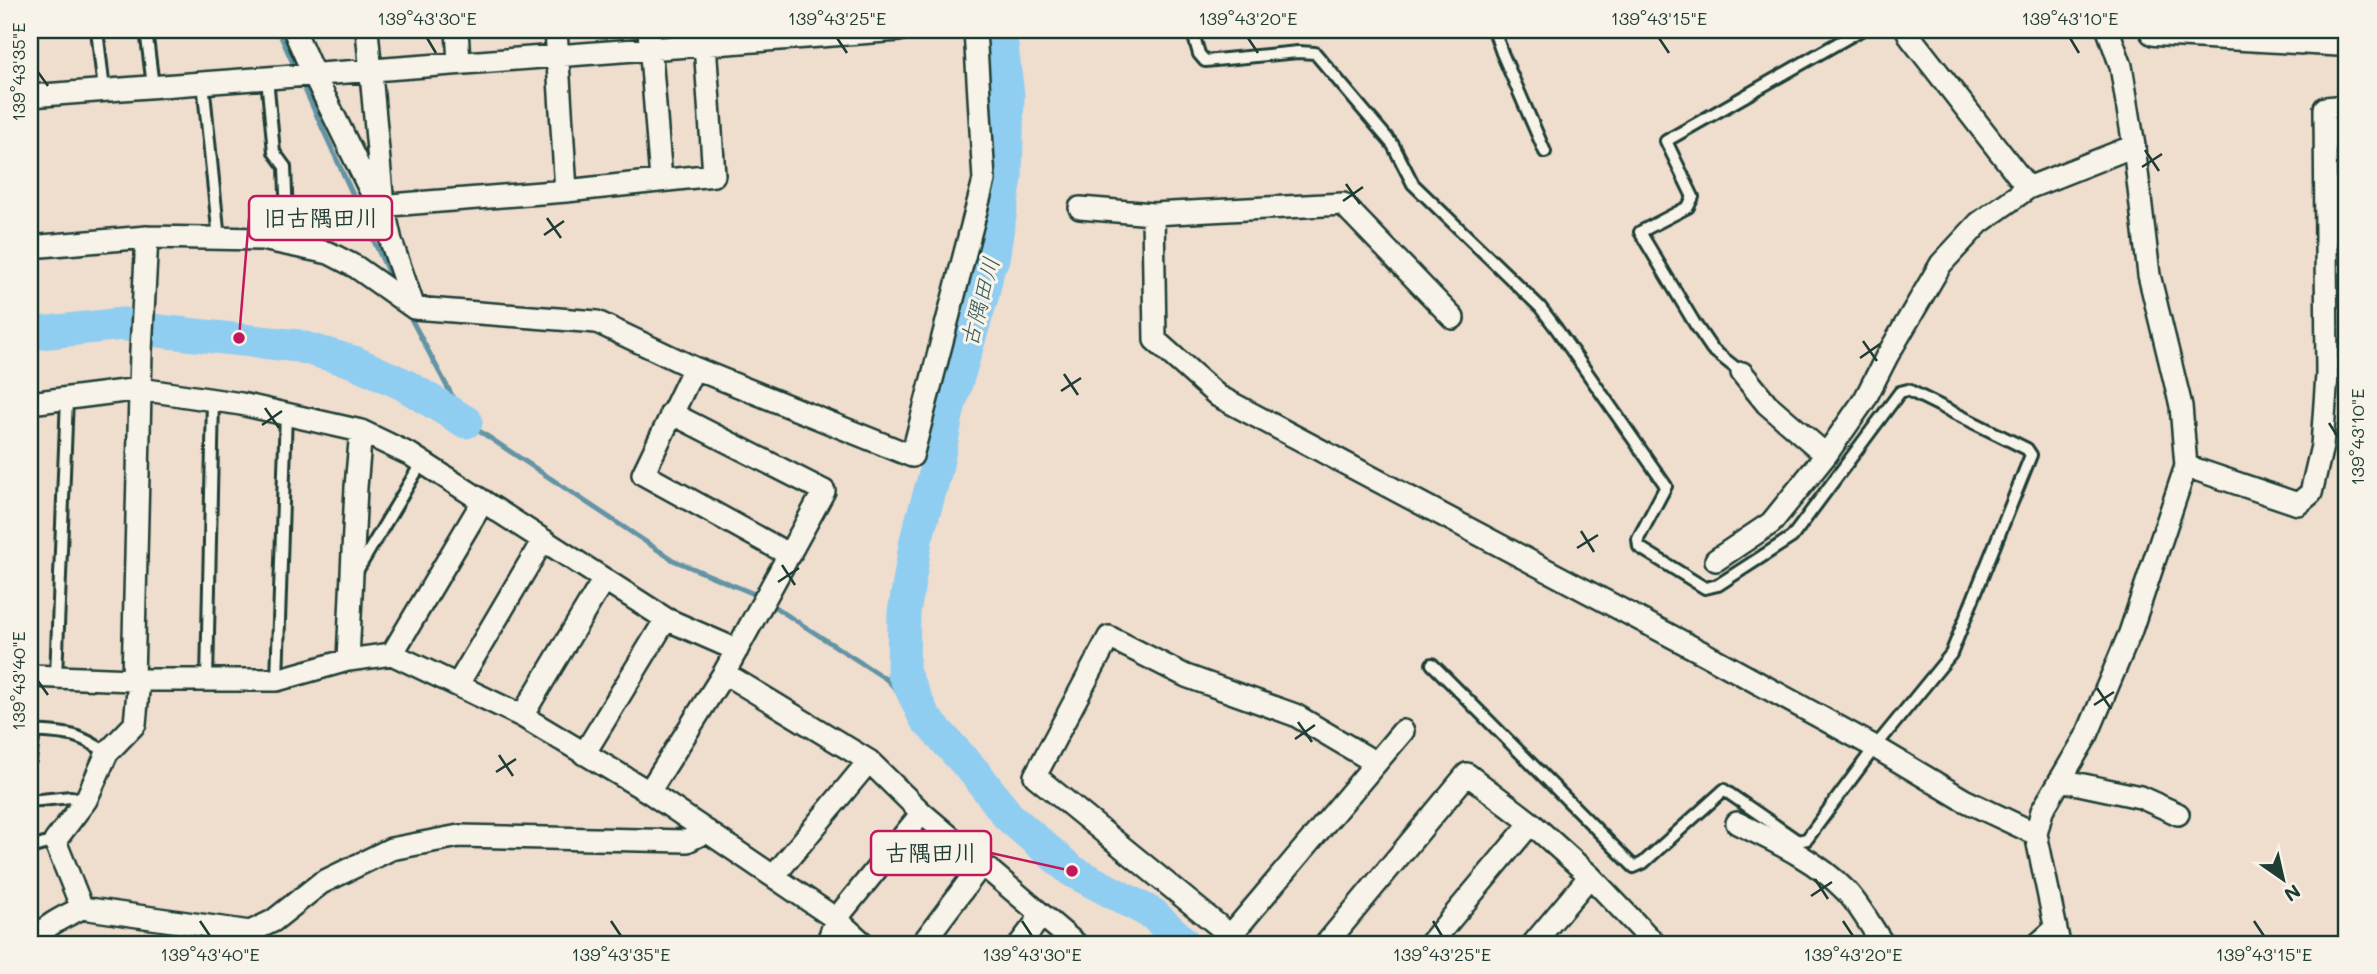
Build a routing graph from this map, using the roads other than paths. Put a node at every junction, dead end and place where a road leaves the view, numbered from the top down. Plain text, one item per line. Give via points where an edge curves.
1 (97, 30) edge
2 (146, 30) edge
3 (295, 30) edge
4 (368, 30) edge
5 (457, 30) edge
6 (556, 30) edge
7 (900, 30) edge
8 (975, 30) edge
9 (1192, 30) edge
10 (1494, 30) edge
11 (1861, 30) edge
12 (1907, 30) edge
13 (2108, 30) edge
14 (2155, 30) edge
15 (704, 37) edge
16 (650, 39) edge
17 (2347, 41) edge
18 (558, 55) junction
19 (459, 62) junction
20 (370, 69) junction
21 (313, 73) junction
22 (267, 78) junction
23 (203, 82) junction
24 (153, 86) junction
25 (104, 90) junction
26 (30, 96) edge
27 (2347, 106) edge
28 (2134, 146) junction
29 (1545, 152) dead end
30 (661, 180) junction
31 (2028, 188) junction
32 (566, 191) junction
33 (383, 205) junction
34 (1080, 208) dead end
35 (1153, 214) junction
36 (146, 237) junction
37 (219, 239) junction
38 (288, 244) junction
39 (30, 247) edge
40 (414, 308) junction
41 (1453, 318) dead end
42 (694, 368) junction
43 (1742, 373) joint
44 (140, 389) junction
45 (67, 398) junction
46 (213, 400) junction
47 (30, 402) edge
48 (286, 413) junction
49 (671, 413) junction
50 (361, 430) junction
51 (1826, 455) junction
52 (422, 462) junction
53 (2186, 466) junction
54 (483, 501) junction
55 (543, 540) junction
56 (790, 555) junction
57 (1716, 559) dead end
58 (352, 579) junction
59 (604, 579) junction
60 (666, 619) junction
61 (737, 650) junction
62 (392, 654) junction
63 (348, 660) junction
64 (1432, 664) dead end
65 (724, 673) junction
66 (30, 676) edge
67 (56, 677) junction
68 (136, 680) junction
69 (206, 680) junction
70 (277, 680) junction
71 (458, 684) junction
72 (522, 716) junction
73 (1403, 731) dead end
74 (32, 732) edge
75 (1875, 747) junction
76 (107, 753) junction
77 (584, 754) junction
78 (30, 760) edge
79 (869, 761) junction
80 (1376, 763) junction
81 (2060, 780) junction
82 (649, 792) junction
83 (86, 800) junction
84 (30, 801) edge
85 (922, 813) junction
86 (2178, 814) dead end
87 (1531, 823) junction
88 (1737, 823) dead end
89 (707, 831) junction
90 (2036, 834) junction
91 (55, 841) junction
92 (30, 848) edge
93 (982, 864) junction
94 (774, 876) junction
95 (1590, 876) junction
96 (82, 908) junction
97 (1042, 915) junction
98 (836, 919) junction
99 (2057, 937) edge
100 (1235, 940) edge
101 (1644, 940) edge
102 (31, 944) edge
103 (827, 944) edge
104 (863, 944) edge
105 (922, 944) edge
106 (1020, 944) edge
107 (1076, 944) edge
108 (1326, 944) edge
109 (1430, 944) edge
110 (1532, 944) edge
111 (1883, 944) edge
112 (2038, 944) edge

1 - 25 lane
2 - 24 lane
3 - 21 street
4 - 20 street
5 - 19 street
6 - 18 street
7 - 15 street
8 - 42 street via 984,180 912,456
9 - 75 lane via 1205,61 1315,53 1393,145 1413,184 1556,328 1665,486 1637,538 1639,547 1705,588 1718,585 1792,537 1900,392 1909,390 2027,449 2031,455 1951,654
10 - 29 lane
11 - 43 lane via 1666,141 1693,197 1688,206 1640,232 1712,349
12 - 31 street
13 - 28 street via 2121,66
14 - 17 street
15 - 16 street
15 - 30 street via 714,175
16 - 18 street
16 - 30 street
18 - 19 street
18 - 32 street
19 - 20 street
20 - 21 street
20 - 33 street
21 - 22 street
21 - 33 street via 378,206
22 - 23 street
22 - 38 lane via 274,152 285,167
23 - 24 street
23 - 37 lane
24 - 25 street
25 - 26 street
27 - 53 street via 2325,108 2327,375 2322,446 2311,493 2298,504
28 - 31 street
28 - 53 street via 2149,275 2181,406
30 - 32 street
31 - 51 street via 1979,223 1941,264 1866,399
32 - 33 street
33 - 40 street
34 - 35 street
35 - 41 street via 1343,204
35 - 75 street via 1155,340 1218,396
36 - 37 street
36 - 39 street
36 - 44 street
37 - 38 street
38 - 40 street via 329,253
40 - 42 street via 597,322
42 - 49 street
43 - 51 street via 1767,404
44 - 45 street
44 - 46 street
44 - 68 street
45 - 47 street
45 - 67 lane
46 - 48 street
46 - 69 lane
48 - 50 street
48 - 70 lane
49 - 56 street via 643,474
49 - 56 street via 824,491
50 - 52 street
50 - 58 street
51 - 57 street via 1772,523
52 - 54 street
52 - 58 lane
53 - 81 street via 2130,633 2087,735
54 - 55 street
54 - 62 street
55 - 59 street
55 - 71 street
56 - 61 street
58 - 63 street
59 - 60 street
59 - 72 street
60 - 61 street
60 - 77 street
61 - 65 street
62 - 63 street
62 - 71 street
63 - 70 street
64 - 75 lane via 1634,867 1724,790 1798,841 1807,839
65 - 79 street
65 - 82 street
66 - 67 street
67 - 68 street
68 - 69 street
68 - 76 street via 135,724
69 - 70 street
71 - 72 street
72 - 77 street
73 - 80 street
74 - 76 lane via 88,739
74 - 78 lane
75 - 90 street via 1964,800
76 - 83 street
77 - 82 street
79 - 85 street
79 - 94 street
80 - 100 street
80 - 100 street via 1295,715 1186,676 1109,637 1035,776
81 - 86 street via 2140,797
81 - 90 street via 2042,811
82 - 89 street
83 - 84 lane
83 - 91 street
85 - 93 street
85 - 98 street
87 - 95 street
87 - 108 street via 1467,774
87 - 109 street
88 - 111 street via 1827,874 1847,892
89 - 94 street
89 - 96 street via 687,841 459,836 391,849 321,883 273,921 250,932
90 - 99 street
91 - 92 lane
91 - 96 street
93 - 97 street
93 - 105 street
94 - 98 street
95 - 101 street
95 - 110 street
96 - 102 street via 58,919
97 - 106 street
97 - 107 street
98 - 103 street
98 - 104 street
99 - 112 street

